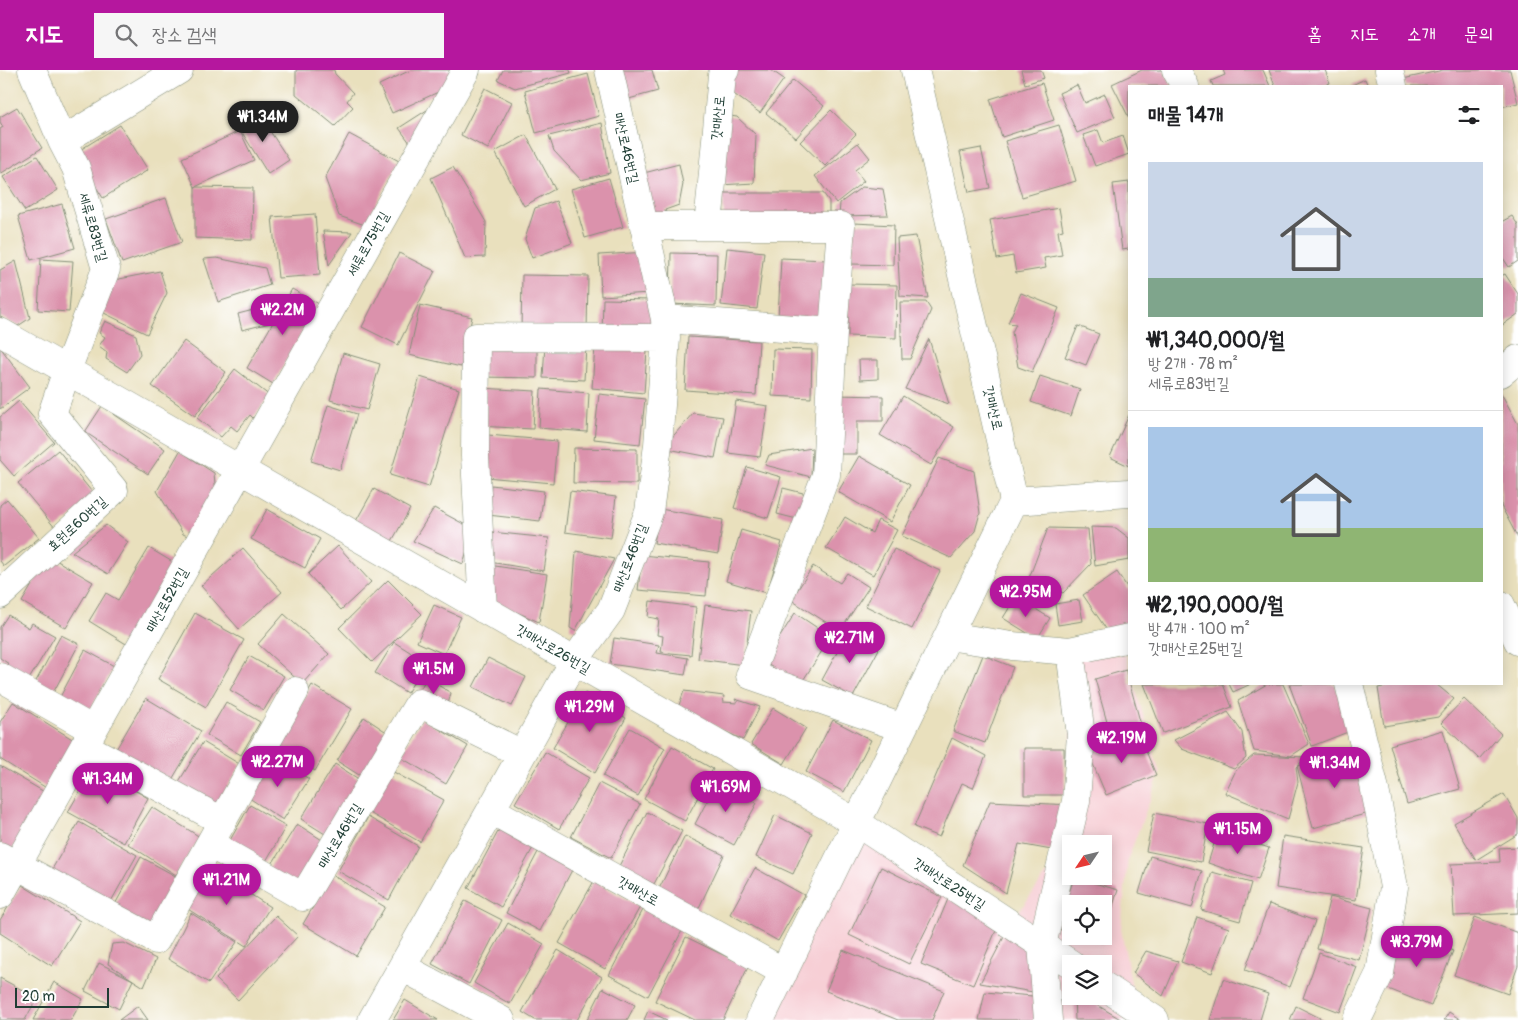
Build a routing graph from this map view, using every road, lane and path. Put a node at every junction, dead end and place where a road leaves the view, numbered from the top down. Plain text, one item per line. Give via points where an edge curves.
1 (32, 70) edge
2 (179, 70) edge
3 (466, 70) edge
4 (609, 70) edge
5 (724, 70) edge
6 (915, 70) edge
7 (1176, 70) edge
8 (1389, 70) edge
9 (1184, 85) edge
10 (1393, 85) edge
11 (62, 141) junction
12 (644, 226) junction
13 (708, 226) junction
14 (666, 329) junction
15 (0, 332) edge
16 (833, 332) junction
17 (67, 370) junction
18 (240, 470) junction
19 (1128, 492) edge
20 (1014, 501) junction
21 (0, 595) edge
22 (483, 609) junction
23 (1503, 609) edge
24 (948, 636) junction
25 (1128, 638) edge
26 (1518, 641) edge
27 (1070, 651) junction
28 (574, 661) junction
29 (0, 677) edge
30 (1349, 685) edge
31 (295, 691) dead end
32 (904, 728) junction
33 (89, 738) junction
34 (522, 754) junction
35 (491, 810) junction
36 (857, 823) junction
37 (216, 832) junction
38 (8, 860) edge
39 (0, 895) edge
40 (1042, 945) junction
41 (1062, 958) edge
42 (402, 967) junction
43 (784, 972) junction
44 (1112, 991) edge
45 (372, 1020) edge
46 (501, 1020) edge
47 (760, 1020) edge
48 (1048, 1020) edge
49 (1155, 1020) edge
50 (1357, 1020) edge

1 - 11 street, 세류로83번길
2 - 11 street
3 - 18 street, 세류로75번길
4 - 12 street, 매산로46번길
5 - 13 street, 갓매산로
6 - 20 street, 갓매산로
7 - 9 street
8 - 10 street
11 - 17 street, 세류로83번길 via 76,168 106,269
12 - 13 street
12 - 14 street, 매산로46번길
13 - 16 street via 841,226
14 - 16 street
14 - 22 street via 476,338 475,456
14 - 28 street, 매산로46번길 via 658,445 649,512 610,610
15 - 17 street
16 - 32 street via 826,474 750,675
17 - 18 street
17 - 21 street, 효원로60번길 via 52,414 114,490
18 - 22 street, 갓매산로26번길
18 - 33 street, 매산로52번길
19 - 20 street
20 - 24 street
22 - 28 street, 갓매산로26번길
23 - 26 street
24 - 27 street
24 - 32 street
25 - 27 street
27 - 40 street via 1081,735 1076,801
28 - 34 street, 매산로46번길
28 - 36 street, 갓매산로26번길
29 - 33 street
30 - 50 street via 1394,887 1380,974
31 - 37 street
32 - 36 street
33 - 37 street
33 - 38 street, 매산로52번길
34 - 35 street, 매산로46번길
34 - 37 street, 매산로46번길 via 419,703 303,897
35 - 42 street, 매산로46번길
35 - 43 street, 갓매산로
36 - 40 street, 갓매산로25번길
36 - 43 street
37 - 38 street via 156,940
38 - 39 street, 매산로52번길
40 - 41 street, 갓매산로25번길
40 - 48 street
42 - 45 street, 매산로46번길
42 - 46 street
43 - 47 street
44 - 49 street

